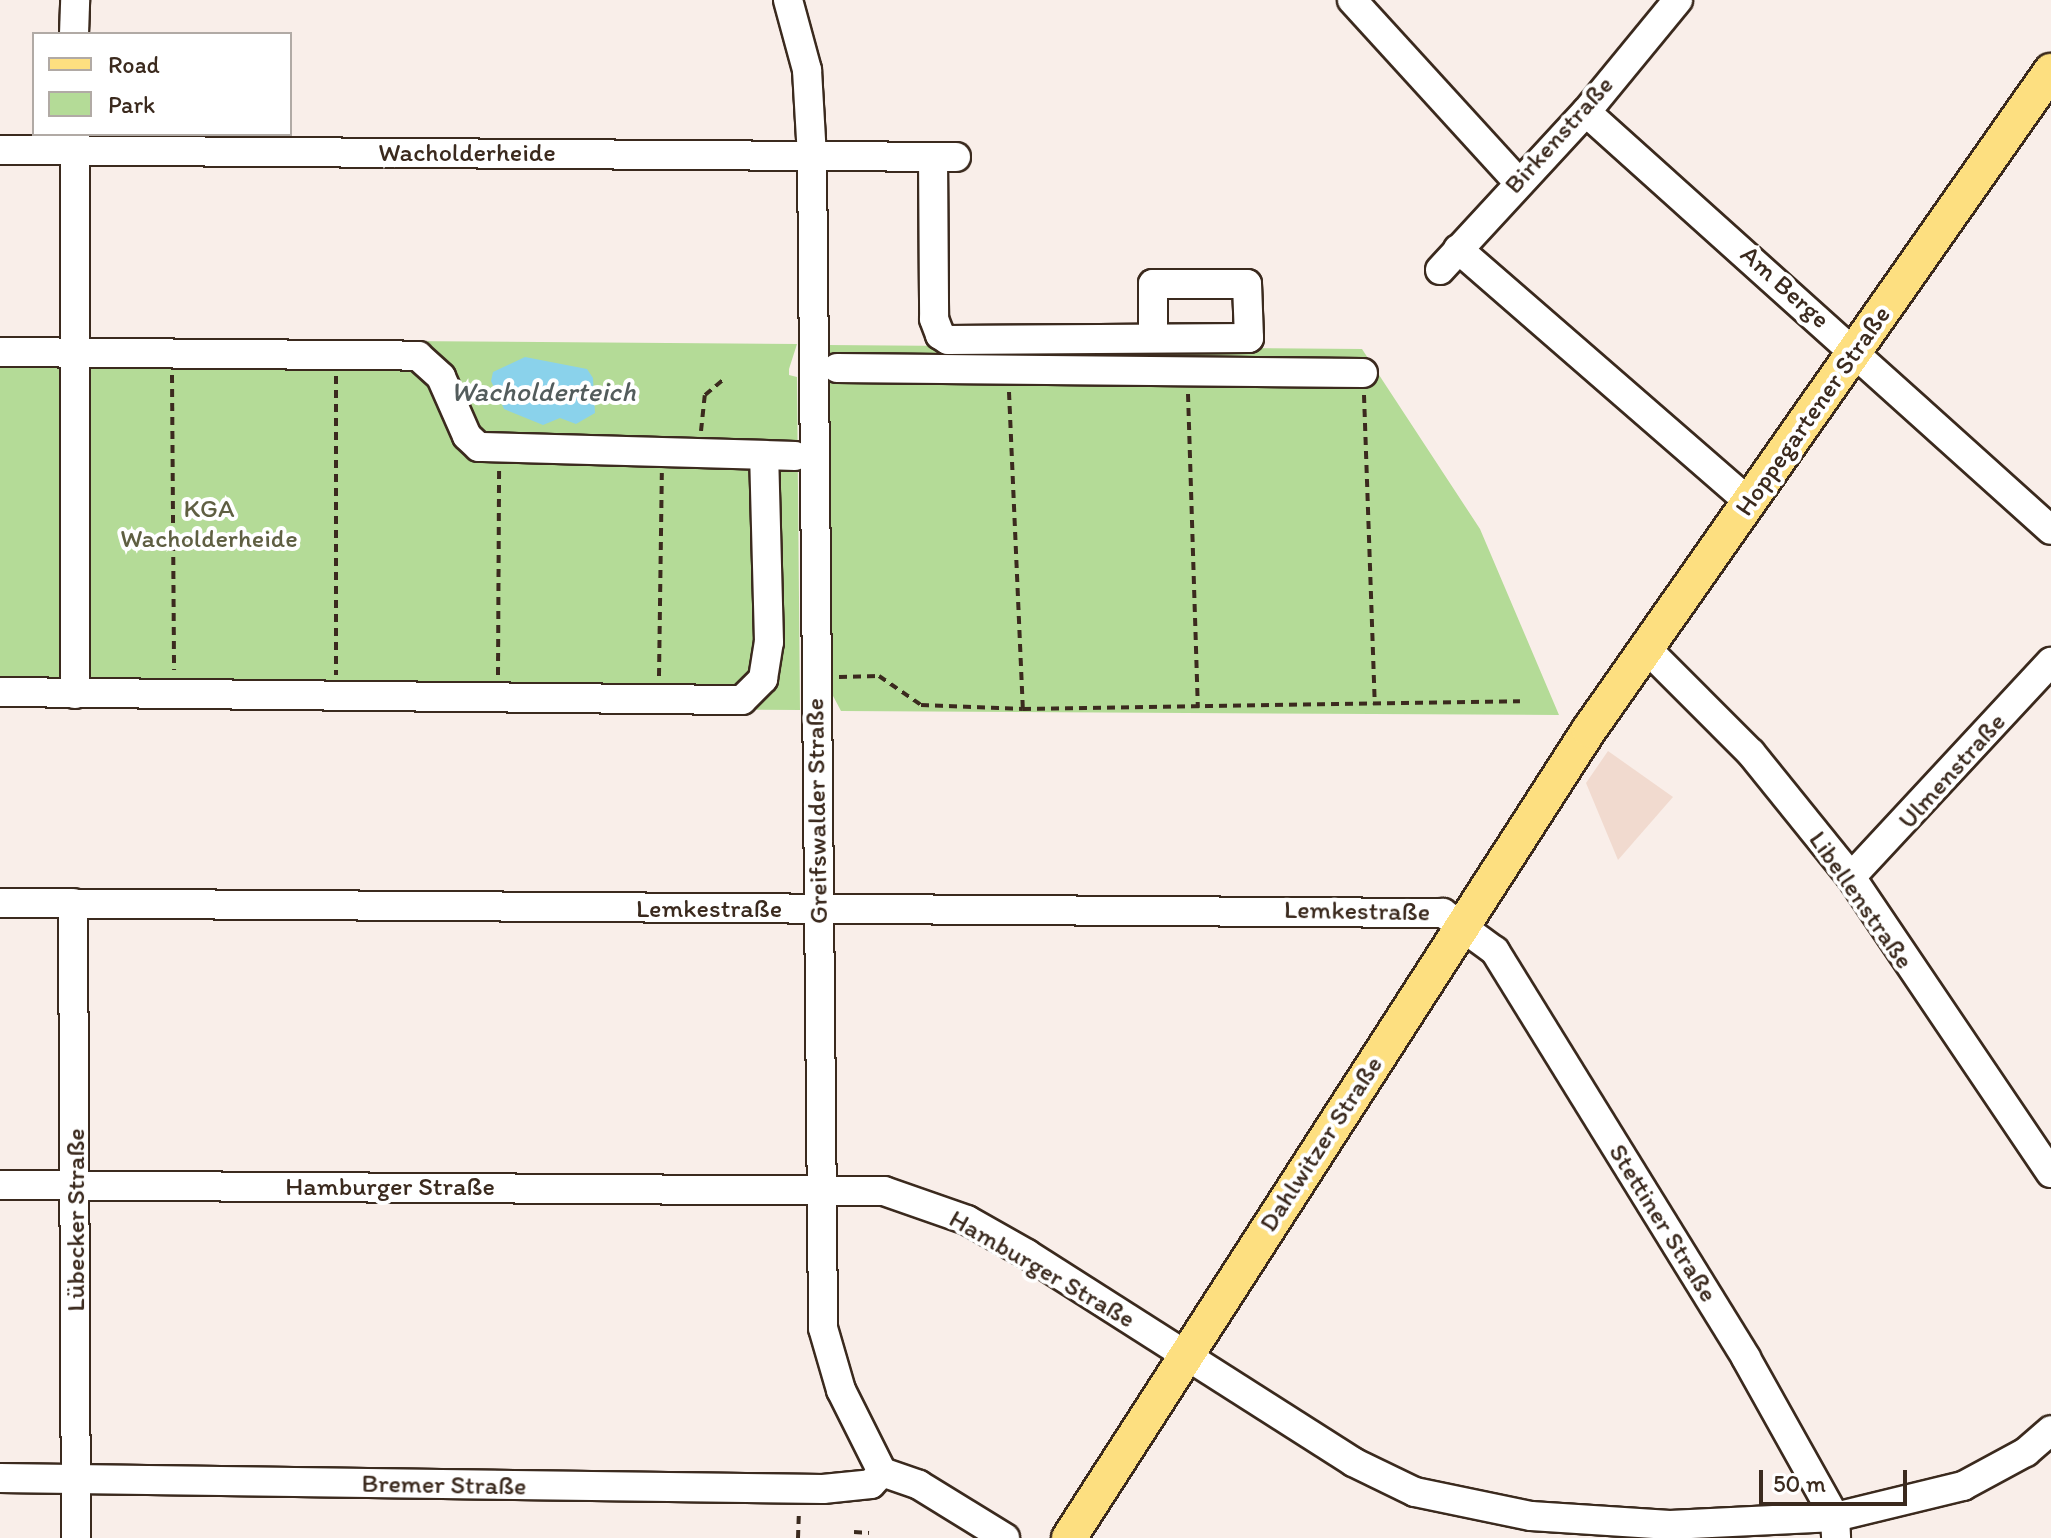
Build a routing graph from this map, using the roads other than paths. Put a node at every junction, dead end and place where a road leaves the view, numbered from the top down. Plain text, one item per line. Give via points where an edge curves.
1 (75, 0) edge
2 (788, 0) edge
3 (1352, 0) edge
4 (1678, 0) edge
5 (74, 32) edge
6 (2051, 71) edge
7 (1586, 112) junction
8 (75, 142) edge
9 (0, 150) edge
10 (812, 156) junction
11 (1517, 181) junction
12 (1153, 338) dead end
13 (74, 345) junction
14 (1856, 351) junction
15 (0, 352) edge
16 (837, 368) dead end
17 (1363, 373) road end
18 (764, 455) junction
19 (795, 456) dead end
20 (1749, 502) junction
21 (2051, 530) edge
22 (1646, 648) junction
23 (2051, 662) edge
24 (0, 692) edge
25 (75, 694) junction
26 (1575, 752) joint
27 (1851, 877) junction
28 (0, 903) edge
29 (73, 903) junction
30 (820, 909) junction
31 (1464, 923) junction
32 (2051, 1173) edge
33 (0, 1185) edge
34 (76, 1185) junction
35 (819, 1190) junction
36 (1186, 1355) junction
37 (2051, 1430) edge
38 (882, 1472) junction
39 (0, 1478) edge
40 (77, 1478) junction
41 (1836, 1527) edge
42 (76, 1538) edge
43 (1005, 1538) edge
44 (1069, 1538) edge

1 - 5 street
2 - 10 street, Greifswalder Straße via 807,70
3 - 11 street
4 - 7 street, Birkenstraße
6 - 14 main road, Hoppegartener Straße
7 - 11 street, Birkenstraße
7 - 14 street, Am Berge
8 - 9 street, Wacholderheide
8 - 10 street, Wacholderheide
8 - 13 street
10 - 12 street, Wacholderheide via 944,157 934,319 948,340
10 - 30 street, Greifswalder Straße via 813,667
11 - 20 street, Birkenstraße via 1449,260
13 - 15 street
13 - 18 street via 172,357 418,356 441,377 467,436 479,447
13 - 25 street
14 - 20 main road, Hoppegartener Straße
14 - 21 street, Am Berge
16 - 17 street
18 - 19 street
18 - 25 street via 769,642 763,679 742,700
20 - 22 main road, Hoppegartener Straße
22 - 26 main road, Hoppegartener Straße
22 - 27 street, Libellenstraße via 1751,753
23 - 27 street, Ulmenstraße
24 - 25 street
26 - 31 main road, Dahlwitzer Straße
27 - 32 street, Libellenstraße
28 - 29 street, Lemkestraße
29 - 30 street, Lemkestraße
29 - 34 street, Lübecker Straße
30 - 31 street, Lemkestraße via 1434,910
30 - 35 street, Greifswalder Straße
31 - 36 main road, Dahlwitzer Straße
31 - 41 street, Stettiner Straße via 1495,951 1746,1358
33 - 34 street, Hamburger Straße
34 - 35 street, Hamburger Straße
34 - 40 street, Lübecker Straße
35 - 36 street, Hamburger Straße via 884,1191 967,1220
35 - 38 street, Greifswalder Straße via 823,1328 841,1390
36 - 41 street, Hamburger Straße via 1353,1462 1415,1492 1495,1512 1670,1525
36 - 44 main road, Dahlwitzer Straße
37 - 41 street, Hamburger Straße via 2026,1452 1939,1495
38 - 40 street, Bremer Straße via 871,1484 823,1489
38 - 43 street via 919,1485
39 - 40 street, Bremer Straße
40 - 42 street, Lübecker Straße

